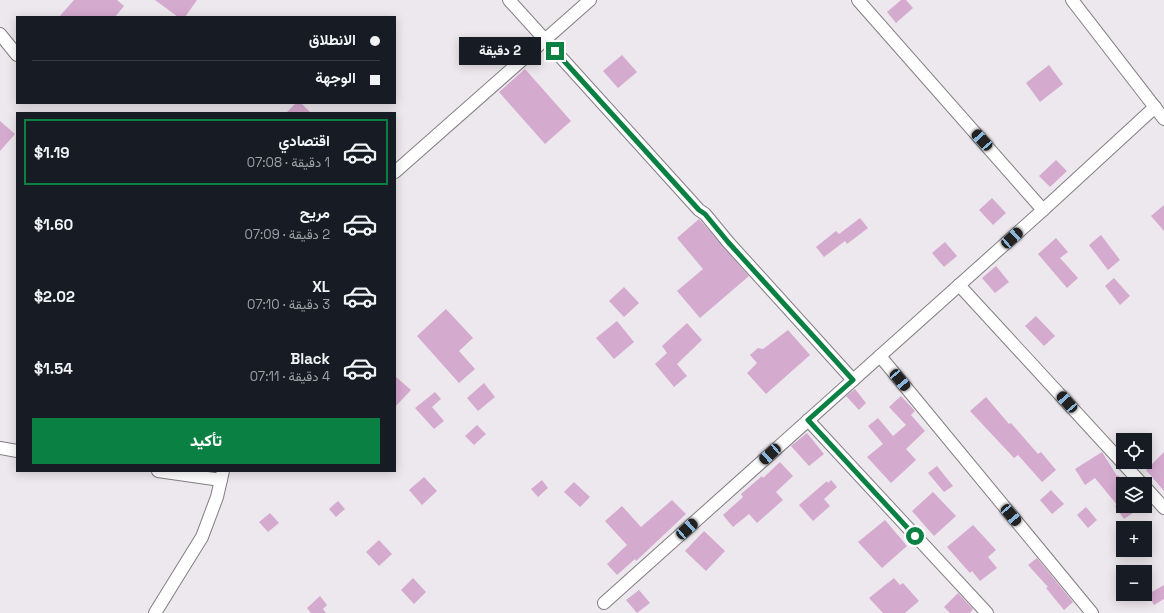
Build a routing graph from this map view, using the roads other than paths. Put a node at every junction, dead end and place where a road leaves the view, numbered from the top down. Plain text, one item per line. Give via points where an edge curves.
1 (509, 0) edge
2 (590, 0) edge
3 (858, 0) edge
4 (1072, 0) edge
5 (0, 34) edge
6 (545, 40) junction
7 (16, 54) edge
8 (1155, 107) junction
9 (1164, 118) edge
10 (396, 171) edge
11 (1043, 210) junction
12 (959, 285) junction
13 (880, 356) junction
14 (853, 380) junction
15 (808, 420) junction
16 (0, 448) edge
17 (16, 451) edge
18 (171, 472) edge
19 (222, 476) edge
20 (1136, 477) edge
21 (1152, 495) edge
22 (1164, 508) edge
23 (604, 603) dead end
24 (155, 613) edge
25 (987, 613) edge
26 (1092, 613) edge

1 - 6 street
2 - 6 street
3 - 11 street
4 - 8 street
5 - 7 street
6 - 10 street
6 - 14 street
8 - 9 street
8 - 11 street
11 - 12 street
12 - 13 street
12 - 20 street
13 - 14 street
13 - 26 street
14 - 15 street
15 - 23 street
15 - 25 street
16 - 17 street
18 - 19 street
19 - 24 street via 202,537
21 - 22 street

